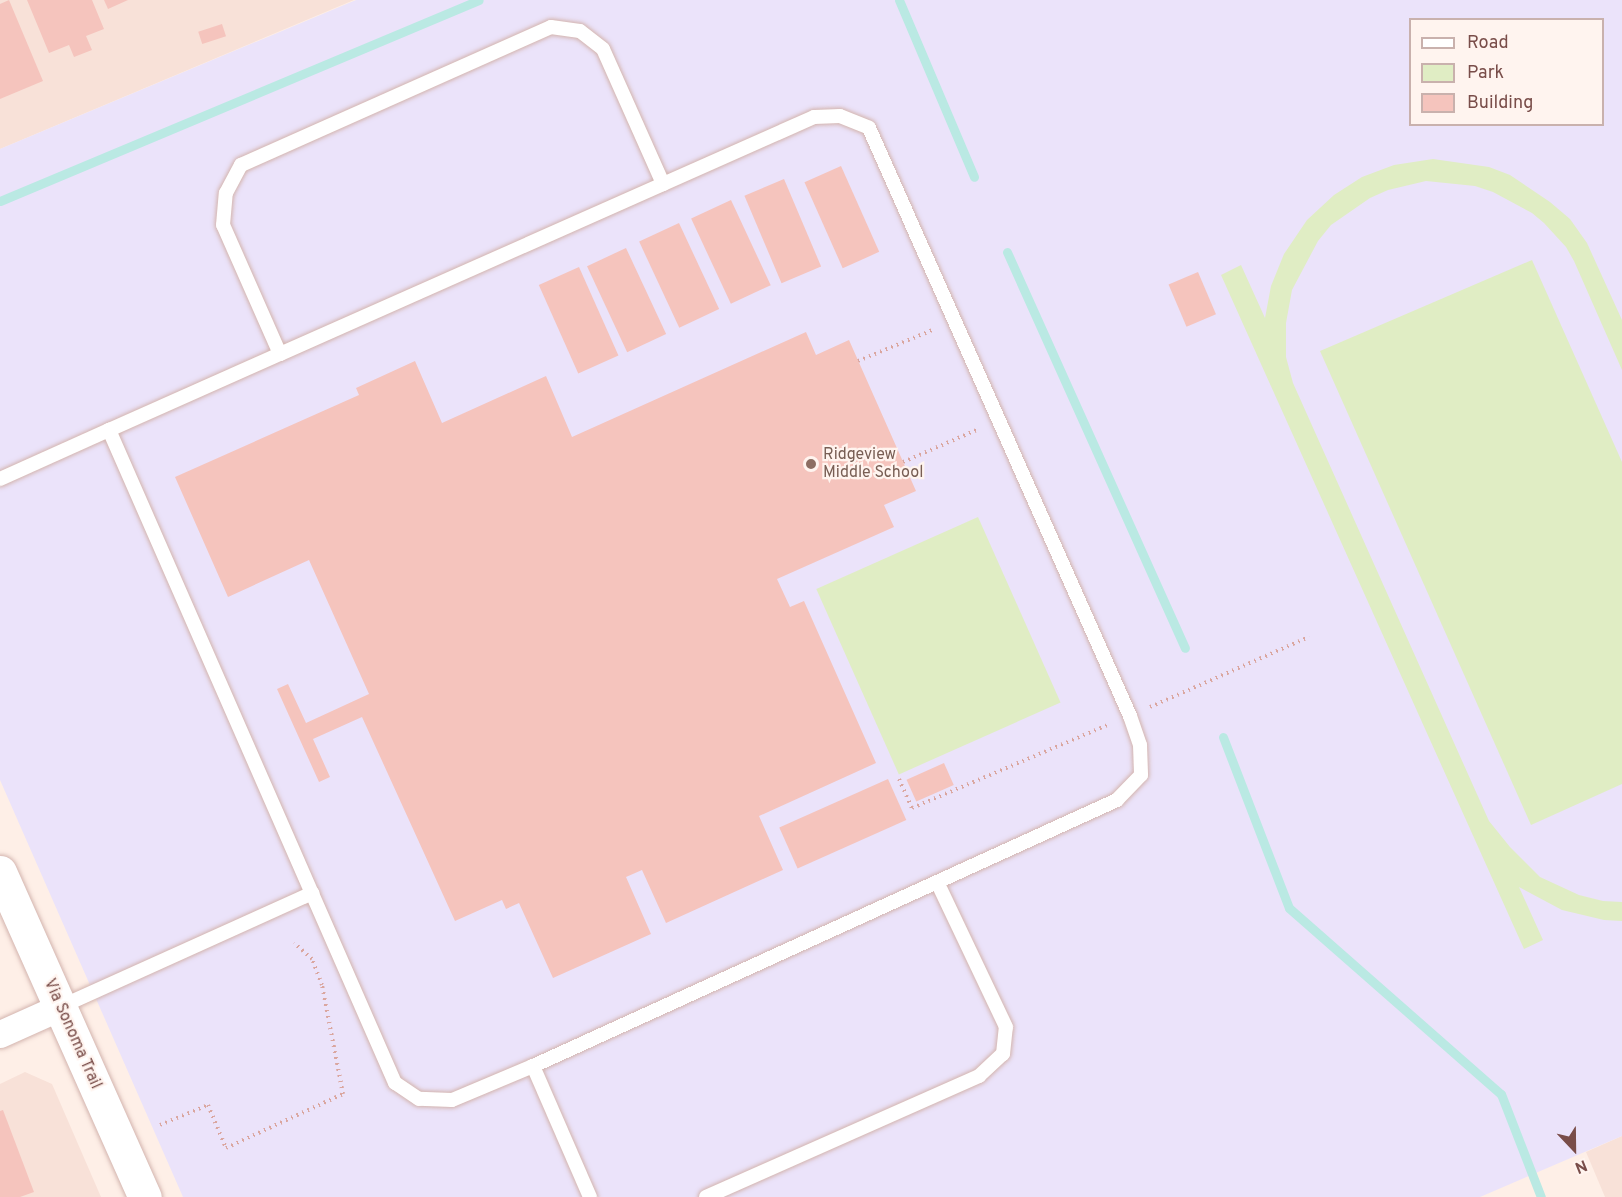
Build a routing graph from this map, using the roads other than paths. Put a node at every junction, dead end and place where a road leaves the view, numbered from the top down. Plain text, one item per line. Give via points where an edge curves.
1 (663, 184) junction
2 (280, 354) junction
3 (109, 430) junction
4 (0, 479) edge
5 (0, 872) edge
6 (938, 884) junction
7 (312, 893) junction
8 (60, 1007) junction
9 (0, 1035) edge
10 (533, 1066) junction
11 (145, 1197) edge
12 (590, 1197) edge
13 (705, 1197) edge

1 - 2 lane
1 - 2 lane via 603,49 580,31 551,27 241,165 226,193 223,225
1 - 6 lane via 814,117 840,116 869,128 1130,716 1140,745 1141,774 1118,800
2 - 3 lane
3 - 4 lane
3 - 7 lane
5 - 8 street, Via Sonoma Trail
6 - 10 lane
6 - 13 lane via 1006,1027 1003,1054 979,1076
7 - 8 lane
7 - 10 lane via 395,1083 419,1099 452,1100
8 - 9 street
8 - 11 street, Via Sonoma Trail
10 - 12 lane

